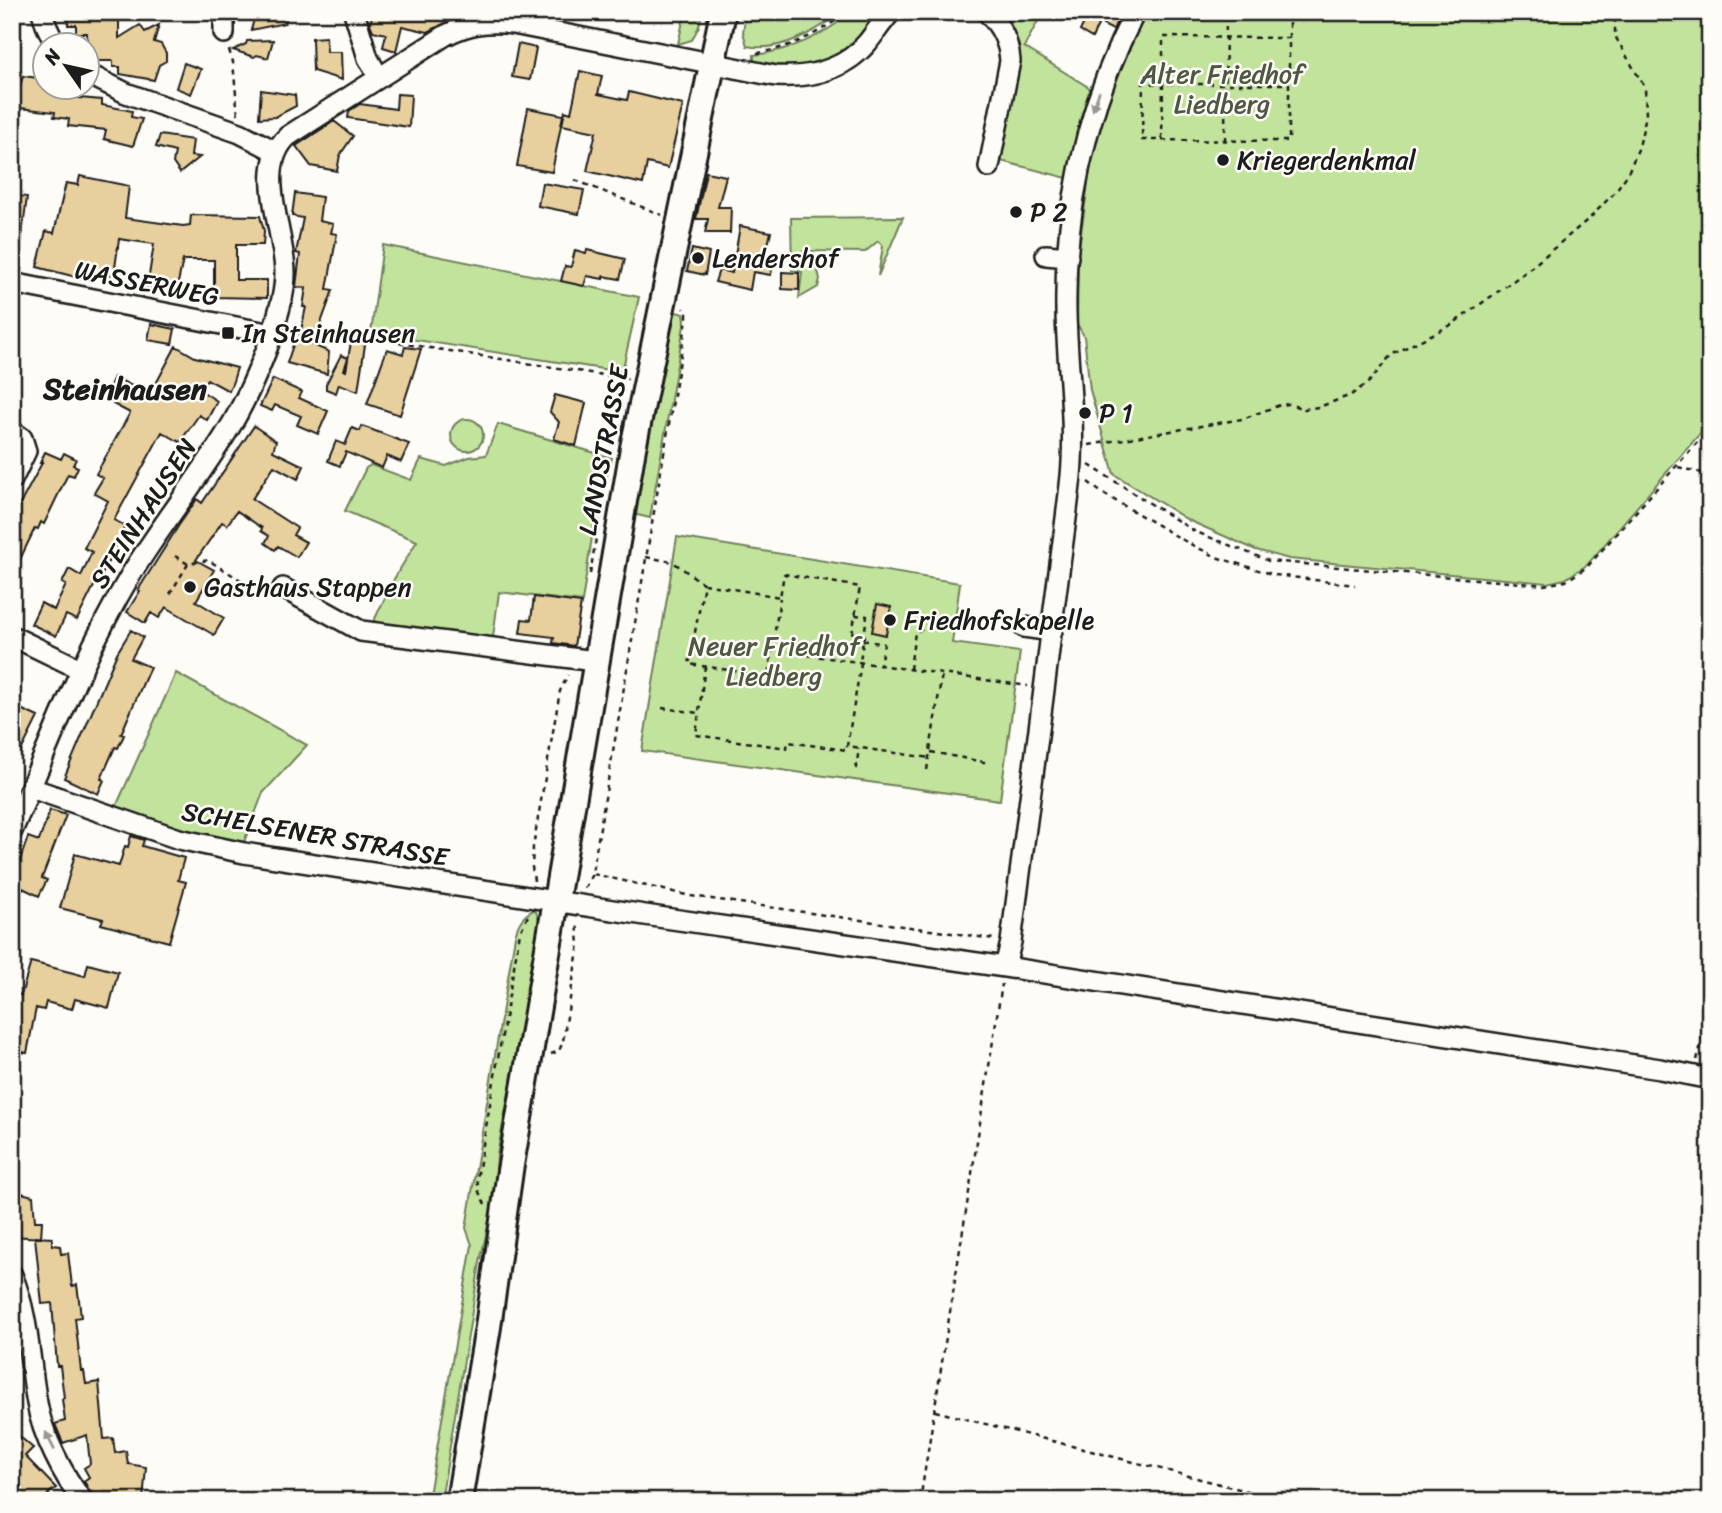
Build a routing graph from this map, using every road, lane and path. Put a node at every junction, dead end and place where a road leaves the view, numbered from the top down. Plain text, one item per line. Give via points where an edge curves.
1 (42, 12) edge
2 (224, 12) edge
3 (354, 12) edge
4 (723, 12) edge
5 (847, 12) edge
6 (891, 12) edge
7 (987, 12) edge
8 (1135, 12) edge
9 (1184, 12) edge
10 (1615, 12) edge
11 (1210, 13) edge
12 (1226, 13) edge
13 (1289, 13) edge
14 (489, 17) edge
15 (49, 32) edge
16 (224, 33) joint
17 (1226, 38) junction
18 (1289, 38) junction
19 (751, 53) dead end
20 (712, 63) junction
21 (379, 76) junction
22 (102, 81) edge
23 (1163, 84) junction
24 (1226, 84) junction
25 (1289, 84) junction
26 (240, 134) junction
27 (1162, 140) junction
28 (1225, 141) junction
29 (275, 151) junction
30 (989, 167) dead end
31 (575, 180) dead end
32 (679, 218) junction
33 (1046, 255) dead end
34 (1068, 257) junction
35 (12, 283) edge
36 (680, 304) dead end
37 (272, 334) junction
38 (399, 343) dead end
39 (646, 383) junction
40 (1710, 428) edge
41 (12, 431) edge
42 (1095, 443) dead end
43 (1072, 451) junction
44 (1678, 467) junction
45 (1710, 475) edge
46 (12, 480) edge
47 (1086, 480) dead end
48 (175, 556) dead end
49 (646, 557) junction
50 (188, 564) junction
51 (636, 571) dead end
52 (643, 573) junction
53 (244, 582) dead end
54 (704, 584) junction
55 (1355, 585) dead end
56 (282, 588) dead end
57 (170, 594) dead end
58 (780, 597) junction
59 (855, 615) junction
60 (955, 620) dead end
61 (1024, 627) dead end
62 (1052, 631) junction
63 (12, 636) edge
64 (863, 640) junction
65 (772, 650) junction
66 (840, 658) junction
67 (595, 661) junction
68 (861, 661) junction
69 (880, 664) junction
70 (705, 666) junction
71 (910, 669) junction
72 (82, 670) junction
73 (942, 674) junction
74 (1045, 689) junction
75 (662, 708) dead end
76 (699, 713) junction
77 (847, 746) junction
78 (859, 748) junction
79 (930, 752) junction
80 (930, 758) junction
81 (989, 763) dead end
82 (856, 769) dead end
83 (928, 770) dead end
84 (31, 788) junction
85 (12, 831) edge
86 (592, 874) junction
87 (555, 901) junction
88 (580, 904) junction
89 (1011, 942) junction
90 (1005, 967) junction
91 (1710, 1009) edge
92 (500, 1046) dead end
93 (531, 1051) junction
94 (1701, 1077) edge
95 (12, 1275) edge
96 (935, 1411) junction
97 (83, 1501) edge
98 (459, 1501) edge
99 (920, 1501) edge
100 (1286, 1501) edge

1 - 15 street
2 - 16 street
3 - 21 street via 368,58
4 - 20 main road, LANDSTRASSE
5 - 19 path via 805,39
6 - 20 street via 857,53 821,72 776,76
7 - 30 street via 1002,31 1010,61
8 -> 34 street via 1085,136
9 - 11 path
10 - 42 path via 1615,36 1645,88 1646,116 1639,147 1614,193 1519,278 1464,317 1391,355 1357,392 1319,407 1280,405 1242,419
11 - 12 path
12 - 13 path
12 - 17 path
13 - 18 path
14 - 20 street
14 - 21 street via 446,35
16 - 26 path via 233,62
17 - 18 path
17 - 23 path via 1164,37
17 - 24 path
18 - 25 path
20 - 32 main road, LANDSTRASSE
21 - 29 street via 293,132
22 - 26 street
23 - 24 path
23 - 27 path
23 - 27 path via 1143,83 1142,140
24 - 25 path
24 - 28 path
25 - 28 path via 1289,141
26 - 29 street
27 - 28 path
29 - 37 street, STEINHAUSEN via 272,179 285,272
31 - 32 path via 656,214
32 - 39 main road, LANDSTRASSE
33 - 34 street
34 - 43 street
35 - 37 street, WASSERWEG
36 - 49 path via 688,317
37 - 72 street, STEINHAUSEN via 234,421 130,576
38 - 39 path
39 - 67 main road, LANDSTRASSE
40 - 44 path
41 - 46 street via 22,438 26,451
43 - 44 path via 1195,531 1269,561 1538,585 1562,582 1582,572
43 - 62 street
44 - 45 path
47 - 55 path via 1219,558 1275,575
48 - 50 path
49 - 52 path
49 - 54 path via 673,562
50 - 53 path via 208,560
50 - 57 path
51 - 52 path
52 - 86 path
54 - 58 path
54 - 70 path via 689,664
56 - 67 street via 367,632
58 - 59 path via 784,575 860,587
58 - 65 path
59 - 64 path via 867,617
59 - 66 path via 850,646 842,645
60 - 71 path via 915,632
61 - 62 street
62 - 74 street
63 - 72 street
64 - 68 path
64 - 69 path via 884,644
65 - 66 path
65 - 70 path via 768,676
66 - 68 path
67 - 87 main road, LANDSTRASSE
68 - 69 path
68 - 77 path
69 - 71 path
70 - 76 path
71 - 73 path
72 - 84 street, STEINHAUSEN
73 - 74 path
73 - 79 path
74 - 89 street
75 - 76 path
76 - 77 path via 696,735 787,748 788,742 847,750
77 - 78 path
78 - 80 path
78 - 82 path
79 - 80 path
79 - 81 path
80 - 83 path
84 - 85 street, STEINHAUSEN
84 - 87 street, SCHELSENER STRASSE via 202,845
86 - 88 path
86 - 89 path via 691,896
87 - 88 street, SCHELSENER STRASSE
87 - 93 main road, LANDSTRASSE
88 - 90 street, SCHELSENER STRASSE
88 - 93 path via 579,944 562,1046 554,1054
89 - 90 street
90 - 94 street, SCHELSENER STRASSE
90 - 96 path
91 - 94 path
92 - 93 path
93 - 98 main road, LANDSTRASSE
97 -> 95 street via 41,1421 24,1312
96 - 99 path
96 - 100 path

